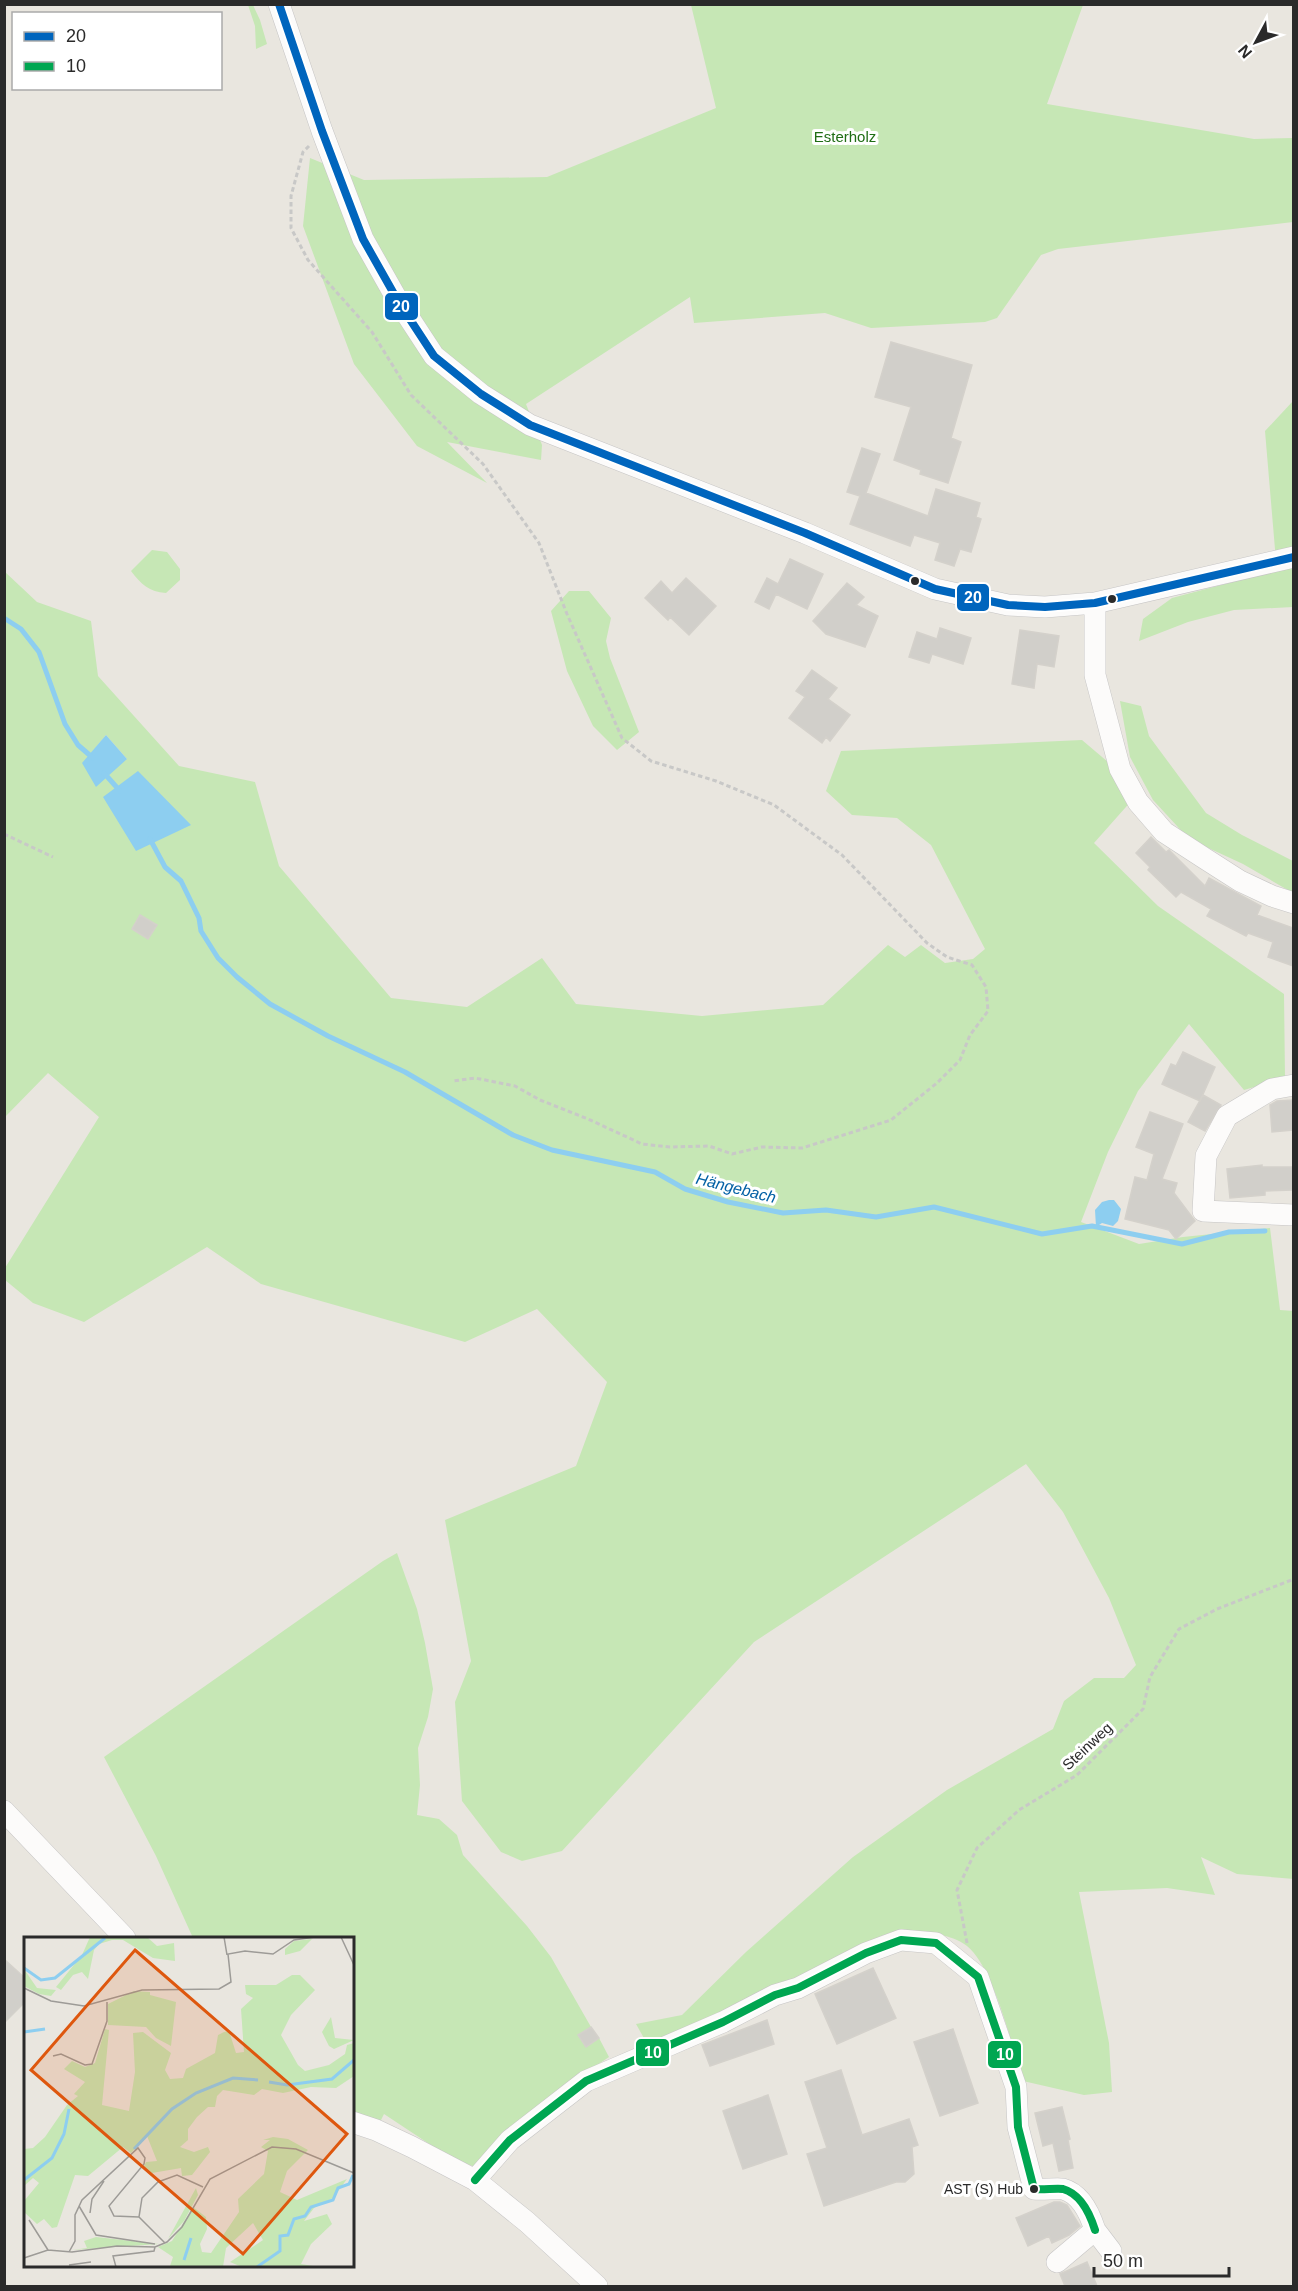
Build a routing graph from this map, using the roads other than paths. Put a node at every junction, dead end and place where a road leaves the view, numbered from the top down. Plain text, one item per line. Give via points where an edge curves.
1 (279, 4) edge
2 (1293, 557) edge
3 (1095, 603) junction
4 (1293, 903) edge
5 (1293, 1085) edge
6 (1293, 1215) edge
7 (4, 1811) edge
8 (124, 1937) edge
9 (354, 2123) edge
10 (475, 2180) junction
11 (1095, 2230) junction
12 (1111, 2251) dead end
13 (1057, 2262) dead end
14 (597, 2286) edge

1 - 3 street via 363,239 434,356 481,394 530,425 805,533 935,589 1008,605
2 - 3 street
3 - 4 street via 1095,675 1120,769 1138,802 1164,832 1240,881
5 - 6 street via 1272,1089 1227,1116 1206,1156 1203,1210
7 - 8 street
9 - 10 street via 412,2146
10 - 11 street via 510,2140 586,2082 901,1940 936,1943 978,1977 1017,2087 1018,2127 1034,2189 1062,2189 1073,2194 1083,2204
10 - 14 street
11 - 12 street
11 - 13 street

